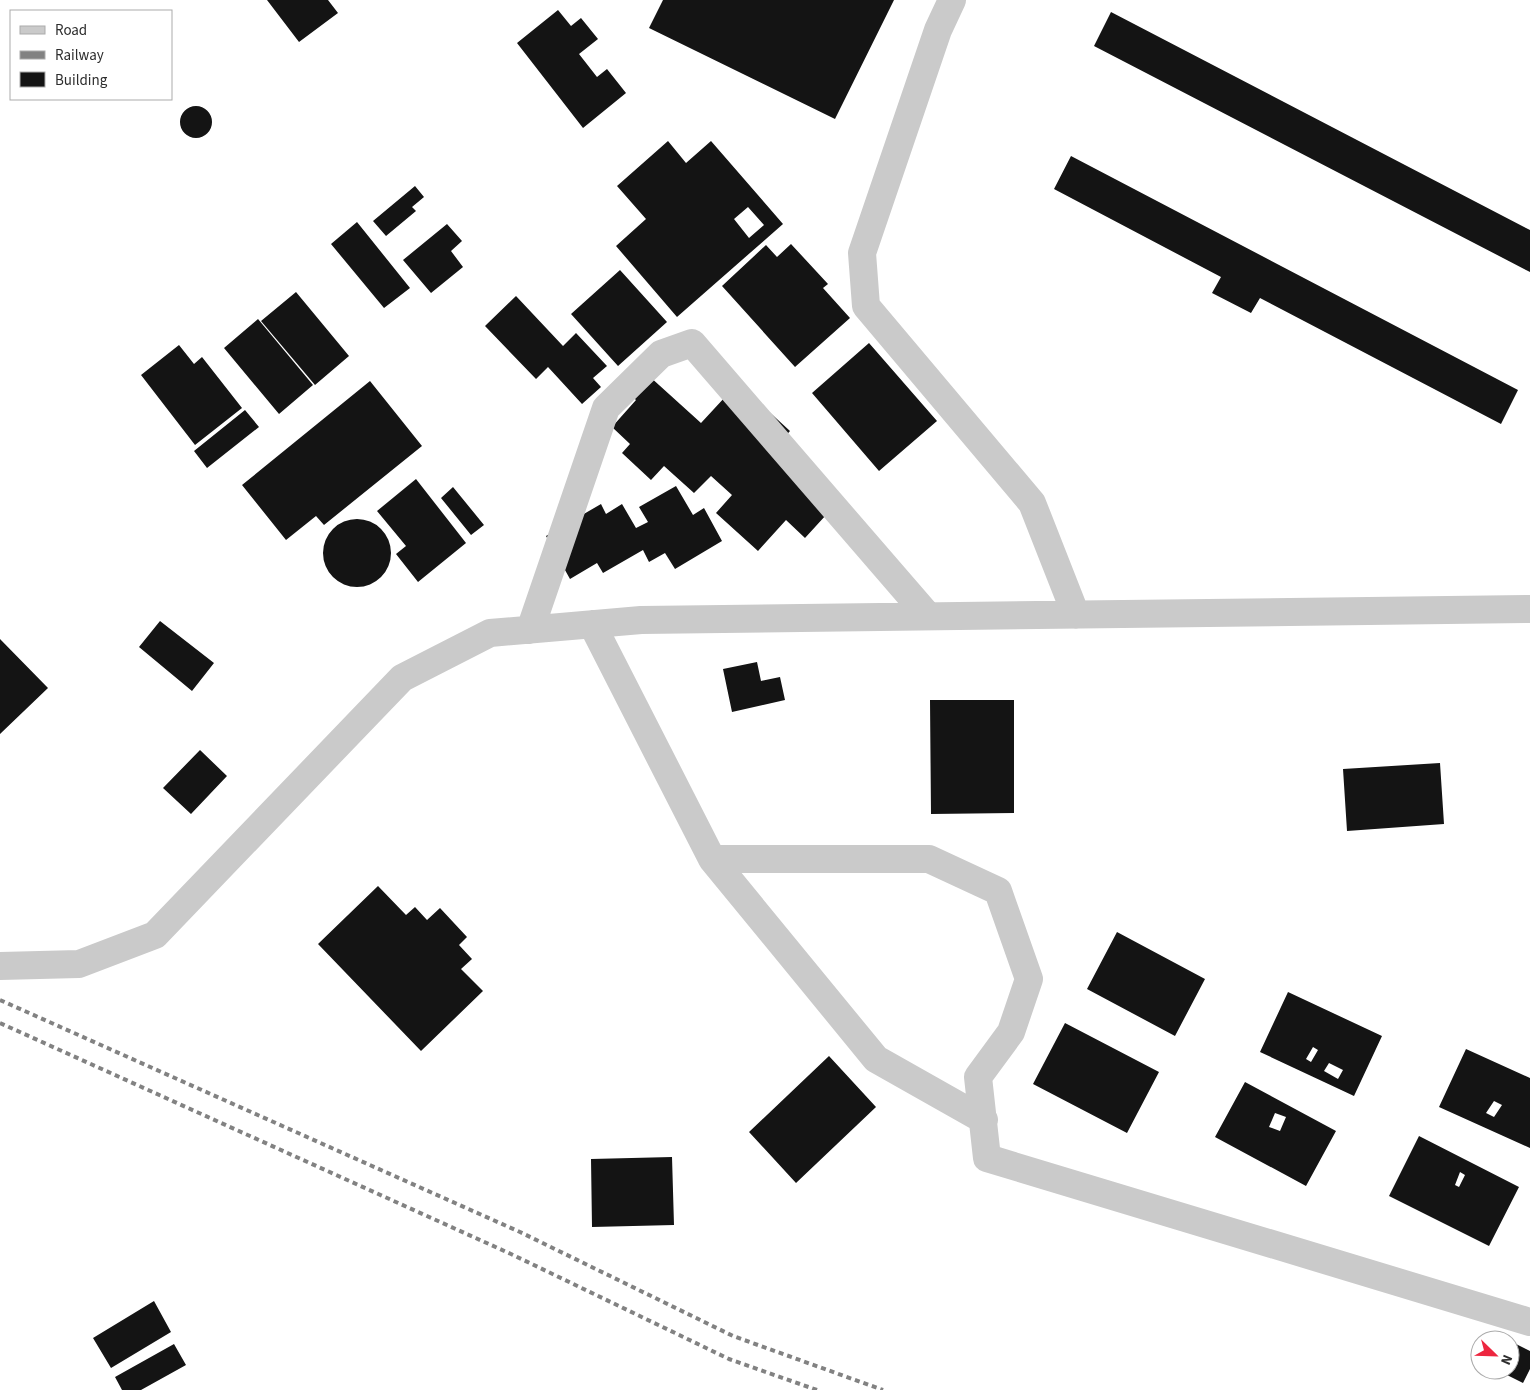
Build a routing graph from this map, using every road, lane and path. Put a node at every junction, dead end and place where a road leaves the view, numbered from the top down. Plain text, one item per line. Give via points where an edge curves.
1 (952, 0) edge
2 (1530, 610) edge
3 (1076, 615) junction
4 (928, 616) junction
5 (592, 624) junction
6 (530, 630) junction
7 (712, 859) junction
8 (0, 966) edge
9 (984, 1120) junction
10 (1530, 1322) edge

1 - 3 street via 938,30 862,253 866,306 1032,503
2 - 3 street
3 - 4 street
4 - 5 street via 641,620
4 - 6 street via 692,343 661,354 606,408
5 - 6 street
5 - 7 street
6 - 8 street via 490,633 402,678 155,935 79,964
7 - 9 street via 876,1059
7 - 9 street via 929,859 998,891 1029,979 1011,1032 978,1077
9 - 10 street via 987,1158

